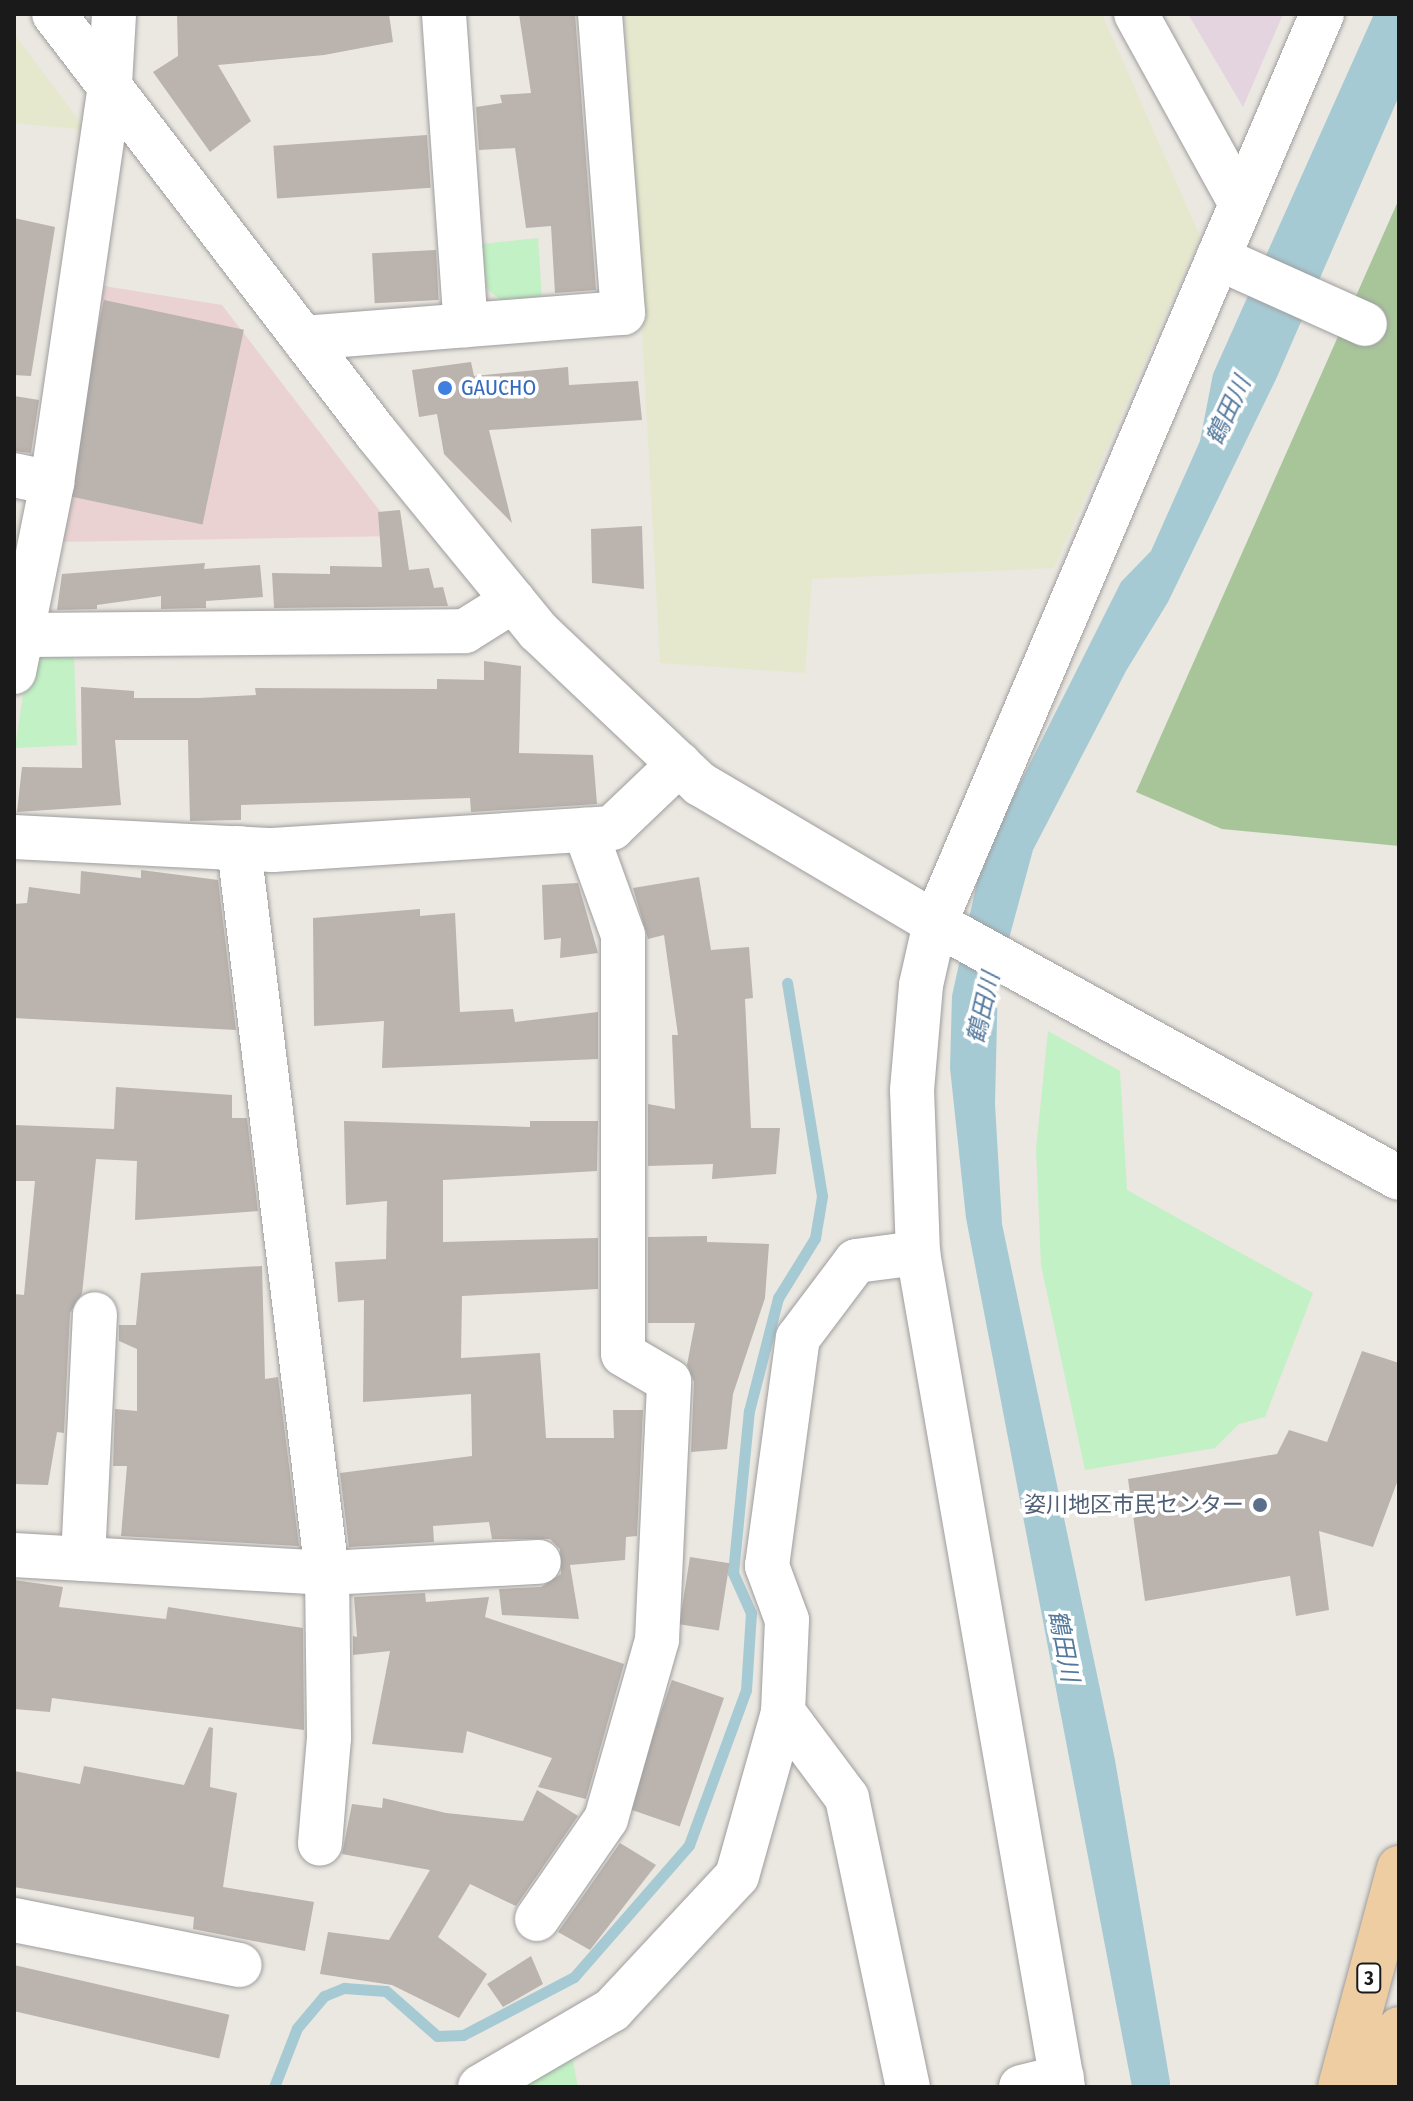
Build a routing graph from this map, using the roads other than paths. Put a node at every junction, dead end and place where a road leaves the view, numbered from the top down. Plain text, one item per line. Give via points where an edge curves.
1 (54, 14) edge
2 (114, 14) edge
3 (444, 14) edge
4 (600, 14) edge
5 (1136, 14) edge
6 (1322, 14) edge
7 (110, 84) junction
8 (1241, 204) junction
9 (1230, 263) junction
10 (1354, 318) dead end
11 (466, 325) junction
12 (303, 338) junction
13 (33, 479) edge
14 (513, 601) junction
15 (16, 660) edge
16 (679, 764) junction
17 (585, 830) junction
18 (14, 837) edge
19 (239, 848) junction
20 (935, 923) junction
21 (1399, 1178) edge
22 (918, 1253) junction
23 (95, 1314) dead end
24 (14, 1555) edge
25 (83, 1559) junction
26 (539, 1562) dead end
27 (327, 1573) junction
28 (783, 1712) junction
29 (320, 1844) dead end
30 (1399, 1868) edge
31 (537, 1919) dead end
32 (14, 1920) edge
33 (240, 1965) dead end
34 (1399, 2029) edge
35 (1049, 2084) edge
36 (480, 2087) edge
37 (908, 2087) edge
38 (1340, 2087) edge
39 (1383, 2087) edge

1 - 7 street
2 - 7 street
3 - 11 street
4 - 11 street via 623,313
5 - 8 street
6 - 8 street
7 - 12 street
7 - 13 street
8 - 9 street
9 - 10 street
9 - 20 street
11 - 12 street
12 - 14 street
13 - 15 street
14 - 15 street via 465,631
14 - 16 street
16 - 17 street via 612,828
16 - 20 street via 700,784
17 - 19 street
17 - 31 street via 623,935 623,1354 669,1381 669,1397 657,1640 606,1819
18 - 19 street
19 - 27 street
20 - 21 street
20 - 22 street via 921,985 912,1090
22 - 28 street via 856,1261 798,1338 767,1566 787,1620
22 - 35 street
23 - 25 street
24 - 25 street
25 - 27 street
26 - 27 street
27 - 29 street via 329,1738
28 - 36 street via 737,1876 612,2010
28 - 37 street via 847,1798
30 - 38 main road, 3
32 - 33 street
34 - 39 main road

